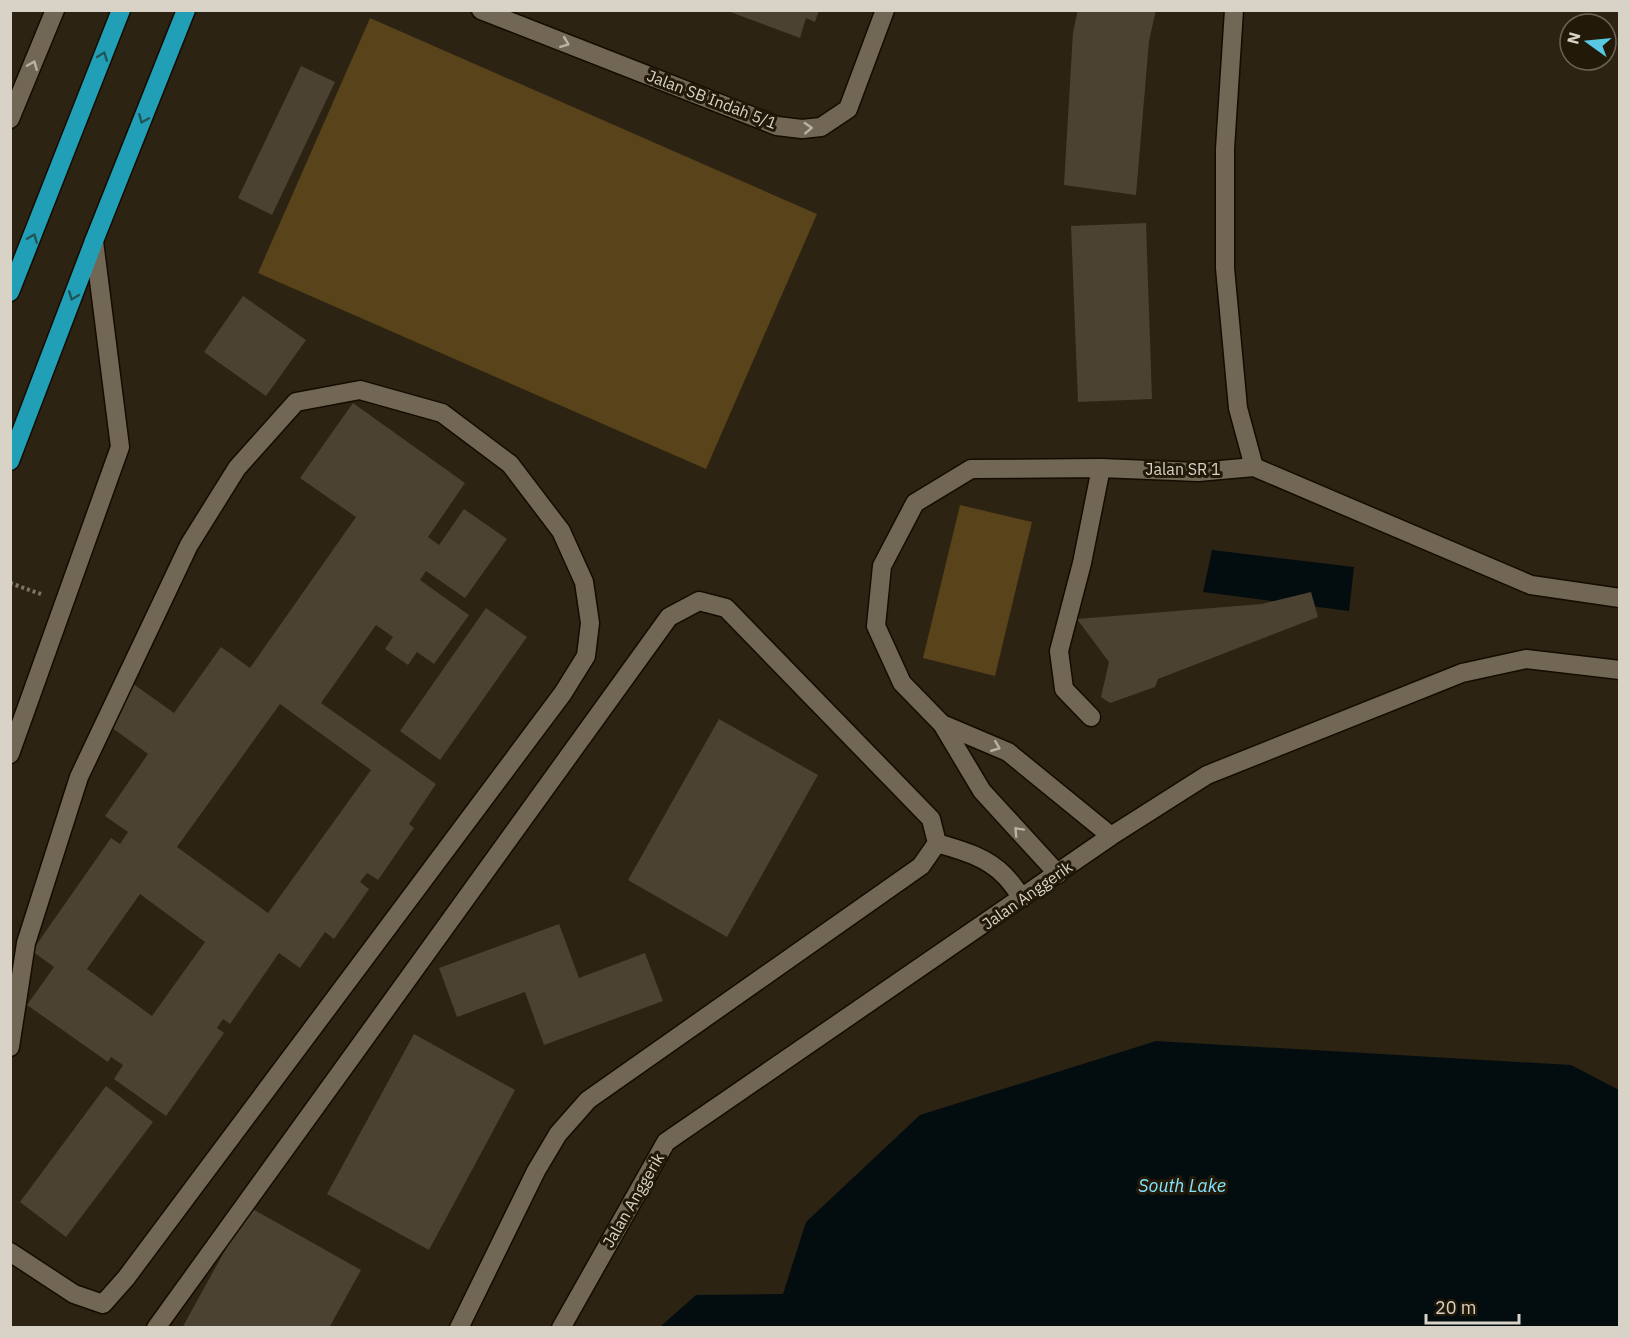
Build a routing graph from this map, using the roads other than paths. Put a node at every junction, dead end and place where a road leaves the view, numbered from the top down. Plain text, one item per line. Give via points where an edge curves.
1 (55, 10) edge
2 (121, 10) edge
3 (192, 10) edge
4 (481, 10) edge
5 (885, 10) edge
6 (1234, 10) edge
7 (512, 17) edge
8 (183, 18) edge
9 (10, 119) edge
10 (94, 241) junction
11 (10, 292) edge
12 (10, 461) edge
13 (1254, 467) junction
14 (1101, 468) junction
15 (1620, 598) edge
16 (1620, 670) edge
17 (1091, 717) dead end
18 (942, 724) junction
19 (10, 754) edge
20 (1111, 836) junction
21 (937, 843) junction
22 (1058, 874) junction
23 (1023, 898) junction
24 (10, 1047) edge
25 (10, 1252) edge
26 (156, 1328) edge
27 (459, 1328) edge
28 (561, 1328) edge

9 -> 1 street
11 -> 2 highway
3 - 8 street
4 - 7 street, Jalan SB Indah 5/1
7 -> 5 street, Jalan SB Indah 5/1 via 777,126 802,129 821,127 848,109
6 - 13 street via 1226,149 1225,268 1238,408
8 -> 10 highway
10 -> 12 highway
10 - 19 street via 120,447
13 - 14 street, Jalan SR 1 via 1198,472
13 - 15 street via 1531,585
14 - 17 street via 1059,651 1064,689
14 - 18 street, Jalan SR 1 via 971,469 915,503 882,566 876,626 902,682
16 - 20 street, Jalan Anggerik via 1526,659 1462,673 1207,774
18 -> 20 street via 1008,752
22 -> 18 street via 982,791
20 - 22 street, Jalan Anggerik
21 - 23 street via 987,862 1005,875
21 - 26 street via 931,819 726,608 699,601 669,617
21 - 27 street via 921,866 588,1100 558,1134 536,1171
22 - 23 street, Jalan Anggerik
23 - 28 street, Jalan Anggerik via 666,1142
24 - 25 street via 26,943 79,777 189,545 237,468 296,402 360,390 442,413 510,464 561,531 584,582 590,623 586,656 563,693 103,1304 74,1294

